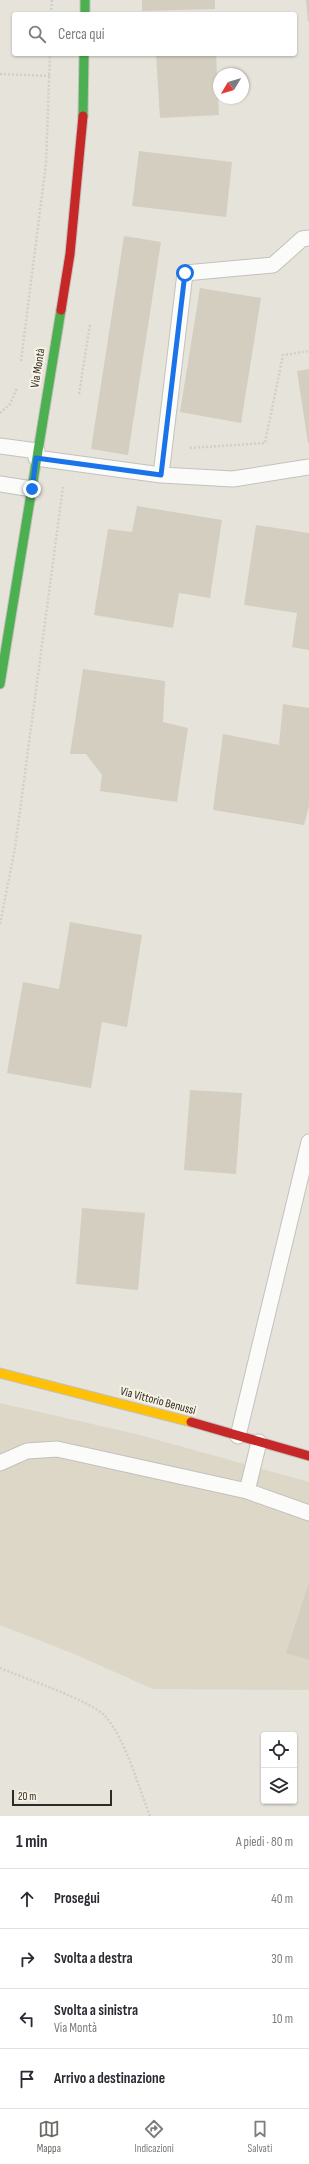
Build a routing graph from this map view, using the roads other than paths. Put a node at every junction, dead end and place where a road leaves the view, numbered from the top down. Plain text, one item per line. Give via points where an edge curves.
1 (86, 0) edge
2 (85, 12) edge
3 (84, 56) edge
4 (309, 238) edge
5 (0, 446) edge
6 (36, 455) junction
7 (309, 467) edge
8 (161, 475) junction
9 (0, 484) edge
10 (32, 489) junction
11 (0, 684) edge
12 (309, 1142) edge
13 (0, 1373) edge
14 (238, 1436) junction
15 (259, 1442) junction
16 (309, 1456) edge
17 (0, 1463) edge
18 (247, 1491) junction
19 (309, 1513) edge

1 - 2 main road
3 - 6 main road, Via Montà via 83,121 70,254
4 - 8 lane via 302,239 273,265 185,273
5 - 6 lane
6 - 8 lane via 67,463
6 - 10 main road, Via Montà
7 - 8 lane via 233,479
9 - 10 lane
10 - 11 main road, Via Montà
12 - 14 lane
13 - 14 main road, Via Vittorio Benussi
14 - 15 main road, Via Vittorio Benussi
15 - 16 main road, Via Vittorio Benussi
15 - 18 lane
17 - 18 lane via 27,1451 57,1449
18 - 19 lane

